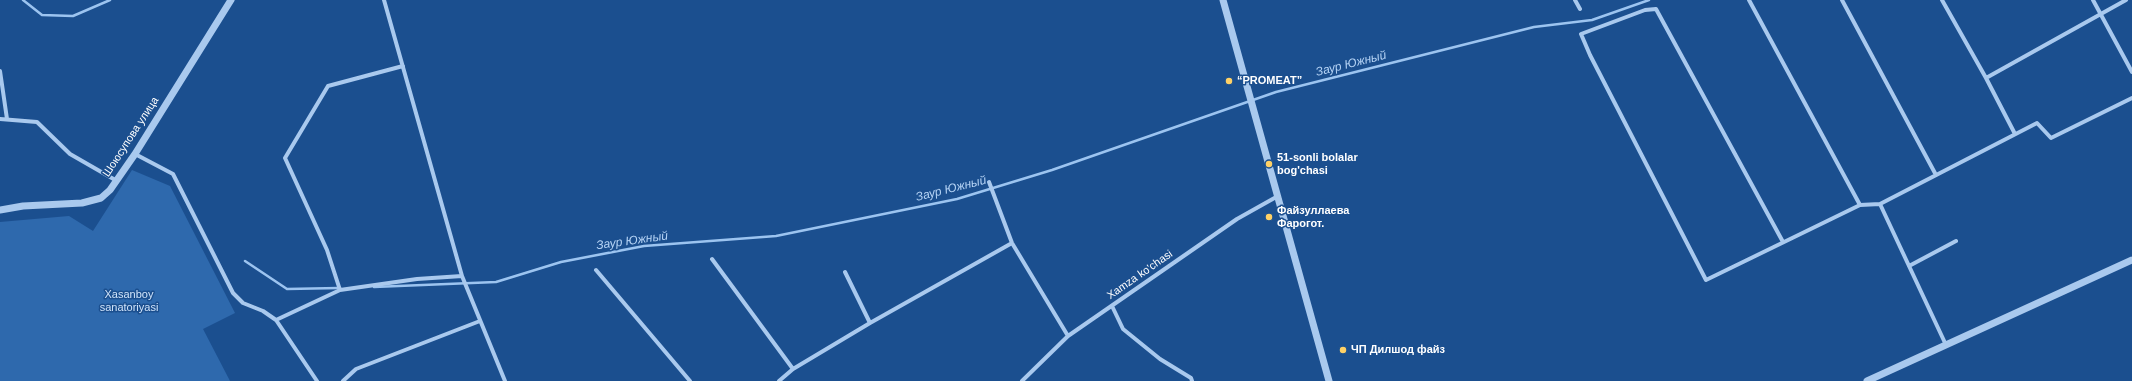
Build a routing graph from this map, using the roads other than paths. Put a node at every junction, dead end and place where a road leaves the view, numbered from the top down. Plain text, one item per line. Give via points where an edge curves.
1 (231, 0) edge
2 (384, 0) edge
3 (1223, 0) edge
4 (1575, 0) edge
5 (1749, 0) edge
6 (1842, 0) edge
7 (1943, 0) edge
8 (2093, 0) edge
9 (2126, 0) edge
10 (1580, 9) dead end
11 (2100, 13) junction
12 (403, 66) junction
13 (0, 71) edge
14 (2132, 72) edge
15 (1986, 78) junction
16 (2132, 98) edge
17 (0, 119) edge
18 (7, 119) junction
19 (2015, 134) junction
20 (135, 154) junction
21 (1936, 175) junction
22 (117, 181) junction
23 (989, 182) dead end
24 (1278, 196) junction
25 (1880, 204) junction
26 (1860, 205) junction
27 (0, 210) edge
28 (1956, 240) dead end
29 (1784, 242) junction
30 (1012, 243) junction
31 (712, 259) dead end
32 (2132, 260) edge
33 (1909, 266) junction
34 (596, 270) dead end
35 (845, 272) dead end
36 (462, 276) junction
37 (340, 290) junction
38 (1112, 306) junction
39 (276, 320) junction
40 (480, 321) junction
41 (870, 323) junction
42 (1068, 336) junction
43 (1946, 345) junction
44 (793, 369) junction
45 (318, 381) edge
46 (343, 381) edge
47 (505, 381) edge
48 (690, 381) edge
49 (779, 381) edge
50 (1022, 381) edge
51 (1192, 381) edge
52 (1329, 381) edge
53 (1867, 381) edge

1 - 20 street, Шоюсупова улица
2 - 12 street
3 - 24 street
4 - 10 street
5 - 26 street
6 - 21 street
7 - 15 street
8 - 11 street
9 - 11 street
11 - 14 street
11 - 15 street
12 - 36 street
12 - 37 street via 328,86 285,158 327,250
13 - 18 street
15 - 19 street
16 - 19 street via 2051,138 2037,123
17 - 18 street
18 - 22 street via 37,122 70,154
19 - 21 street
20 - 22 street, Шоюсупова улица
20 - 39 street via 173,174 233,293 242,303 263,311
21 - 25 street
22 - 27 street, Шоюсупова улица via 101,198 88,202
23 - 30 street
24 - 38 street, Xamza ko'chasi via 1237,220
24 - 52 street
25 - 26 street
25 - 33 street
26 - 29 street
28 - 33 street
29 - 29 street via 1706,280 1581,34 1645,10 1656,9
30 - 41 street
30 - 42 street
31 - 44 street
32 - 43 street
33 - 43 street
34 - 48 street
35 - 41 street
36 - 37 street via 417,279
36 - 40 street
37 - 39 street
38 - 42 street, Xamza ko'chasi
38 - 51 street via 1123,329
39 - 45 street
40 - 46 street via 356,369
40 - 47 street
41 - 44 street
42 - 50 street, Xamza ko'chasi
43 - 53 street
44 - 49 street

